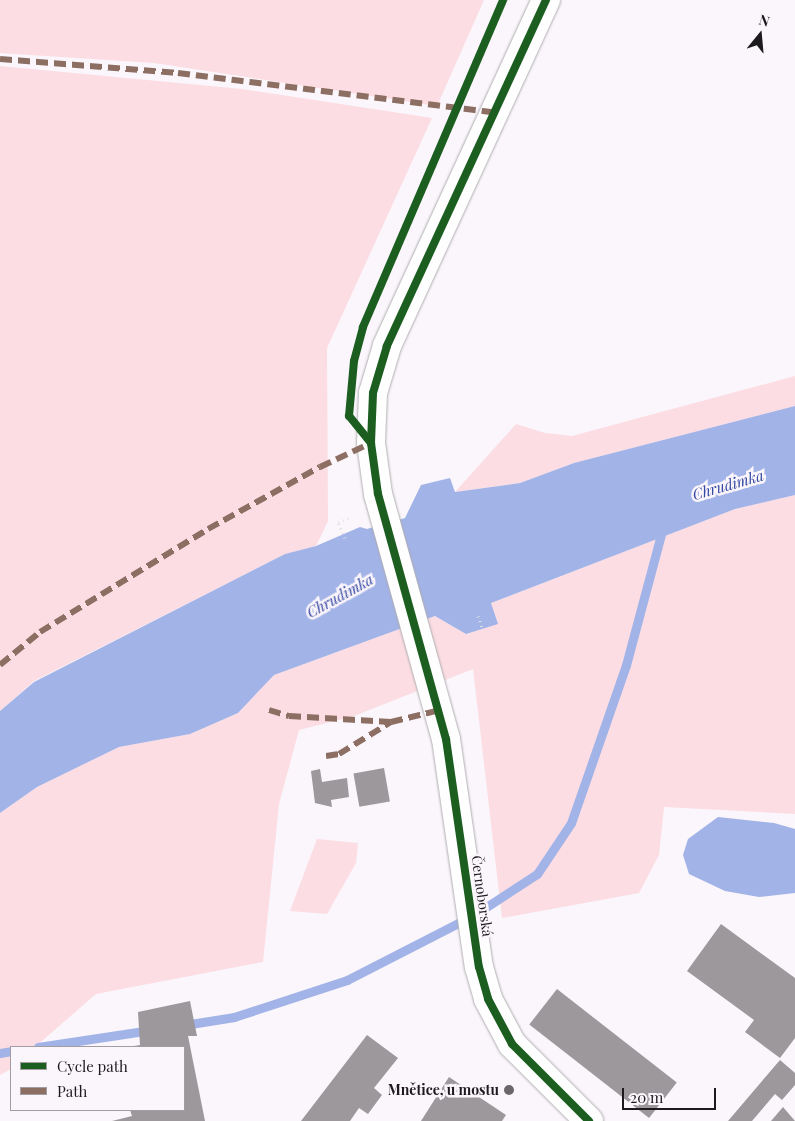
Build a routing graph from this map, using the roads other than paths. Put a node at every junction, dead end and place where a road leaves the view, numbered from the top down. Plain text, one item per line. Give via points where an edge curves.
1 (546, 0) edge
2 (589, 1121) edge

1 - 2 street, Černoborská via 387,346 378,374 372,415 373,461 378,494 446,739 479,967 488,999 512,1044

